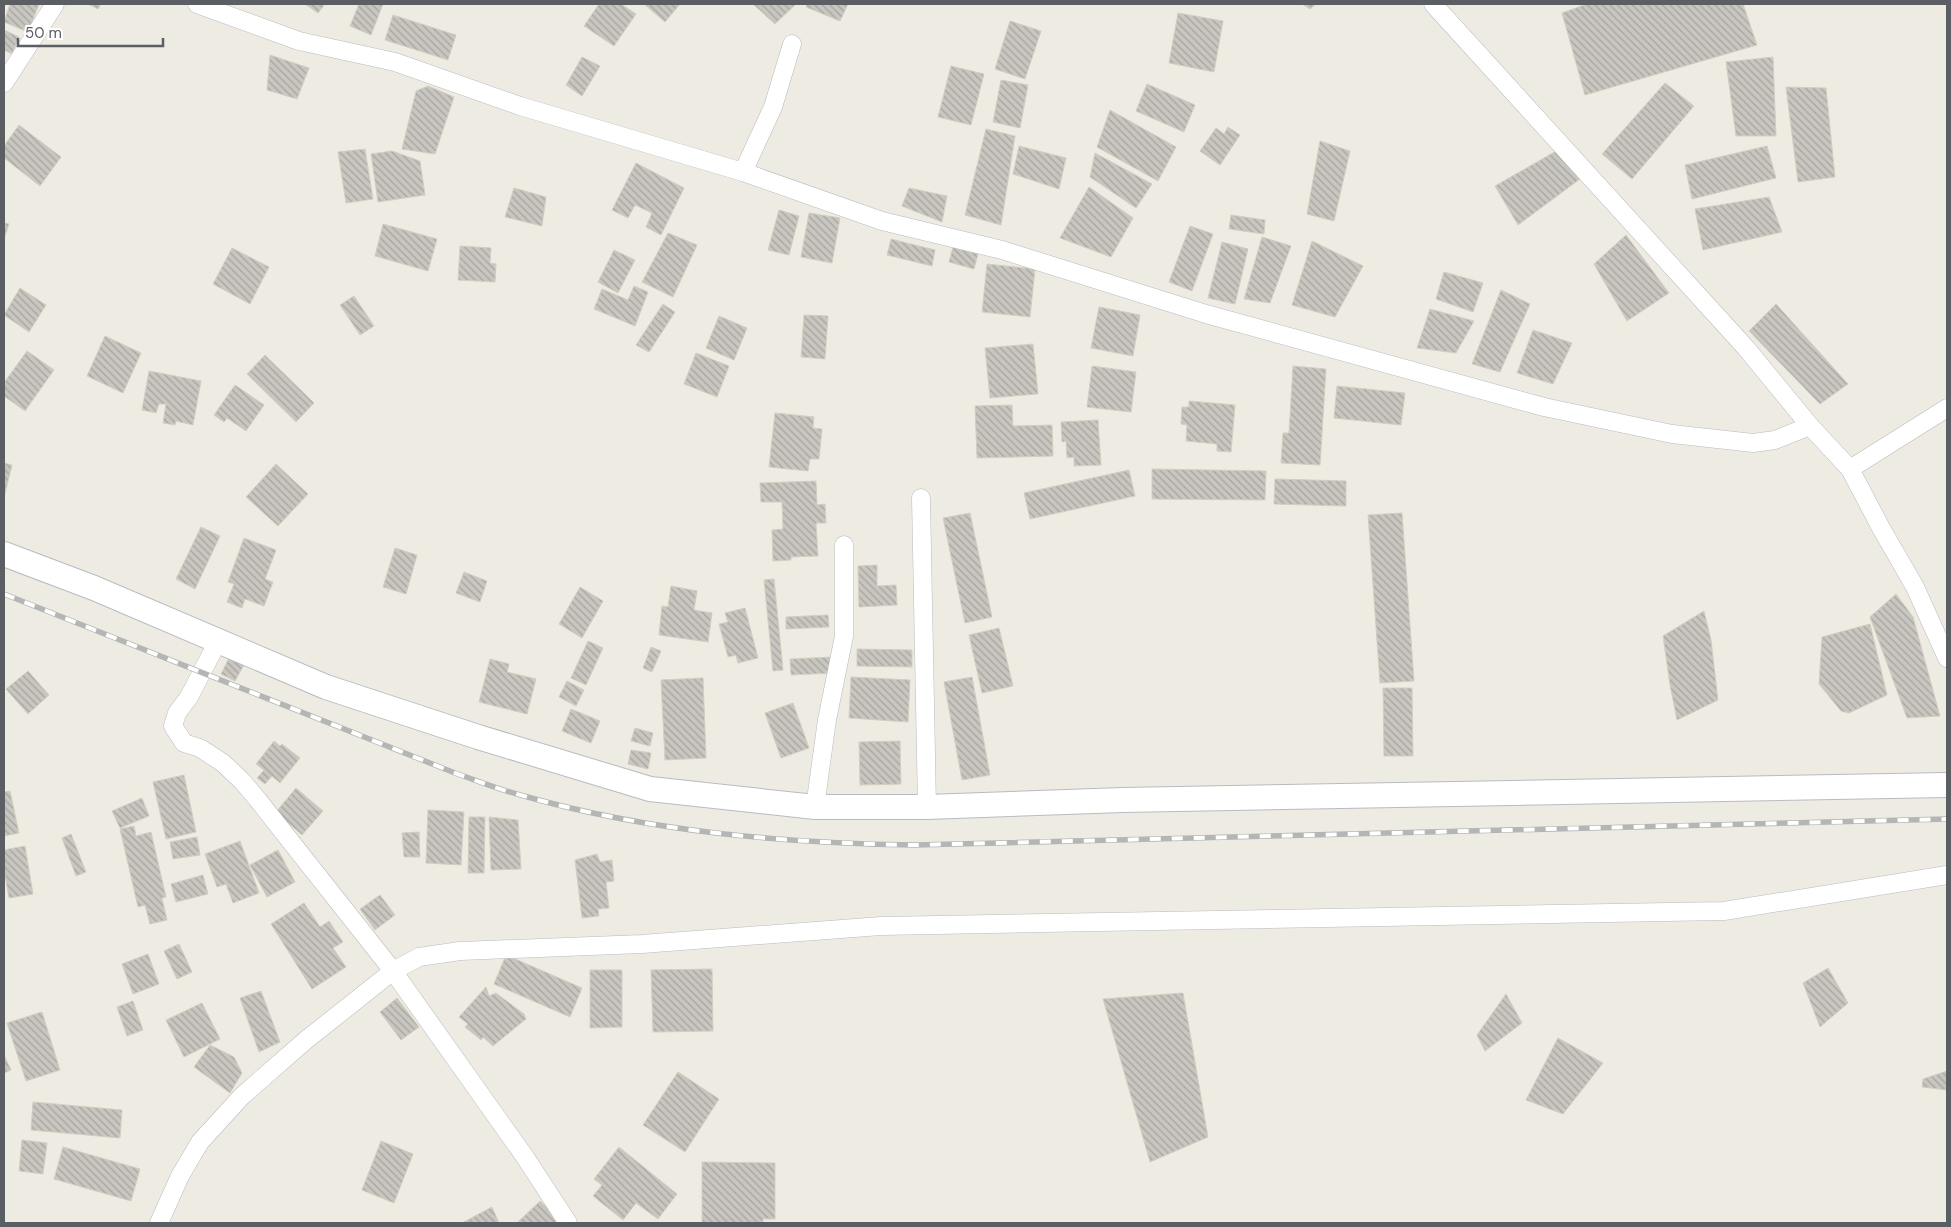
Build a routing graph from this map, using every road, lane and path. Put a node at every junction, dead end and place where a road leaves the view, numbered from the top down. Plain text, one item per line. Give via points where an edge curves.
1 (55, 4) edge
2 (197, 4) edge
3 (1433, 4) edge
4 (792, 44) dead end
5 (4, 82) edge
6 (743, 172) junction
7 (1947, 408) edge
8 (1810, 426) junction
9 (1850, 469) junction
10 (921, 498) dead end
11 (844, 545) dead end
12 (4, 554) edge
13 (218, 641) junction
14 (1947, 658) edge
15 (1947, 785) edge
16 (815, 807) junction
17 (927, 807) junction
18 (1947, 874) edge
19 (393, 971) junction
20 (159, 1223) edge
21 (568, 1223) edge

1 - 5 street
2 - 6 street via 299,41 395,62 520,106
3 - 8 street via 1746,348
4 - 6 street via 773,108
6 - 8 street via 882,220 1002,250 1206,314 1544,407 1672,434 1752,443 1775,440
7 - 9 street
8 - 9 street
9 - 14 street via 1915,587
10 - 17 street
11 - 16 street via 844,636 827,720
12 - 13 street
13 - 16 street via 326,687 650,789
13 - 19 street via 189,697 177,713 174,726 184,743 200,748 223,763 242,781
15 - 17 street via 1133,800
16 - 17 street
18 - 19 street via 1724,910 881,926 642,944 460,951 419,957
19 - 20 street via 242,1096 200,1142
19 - 21 street

